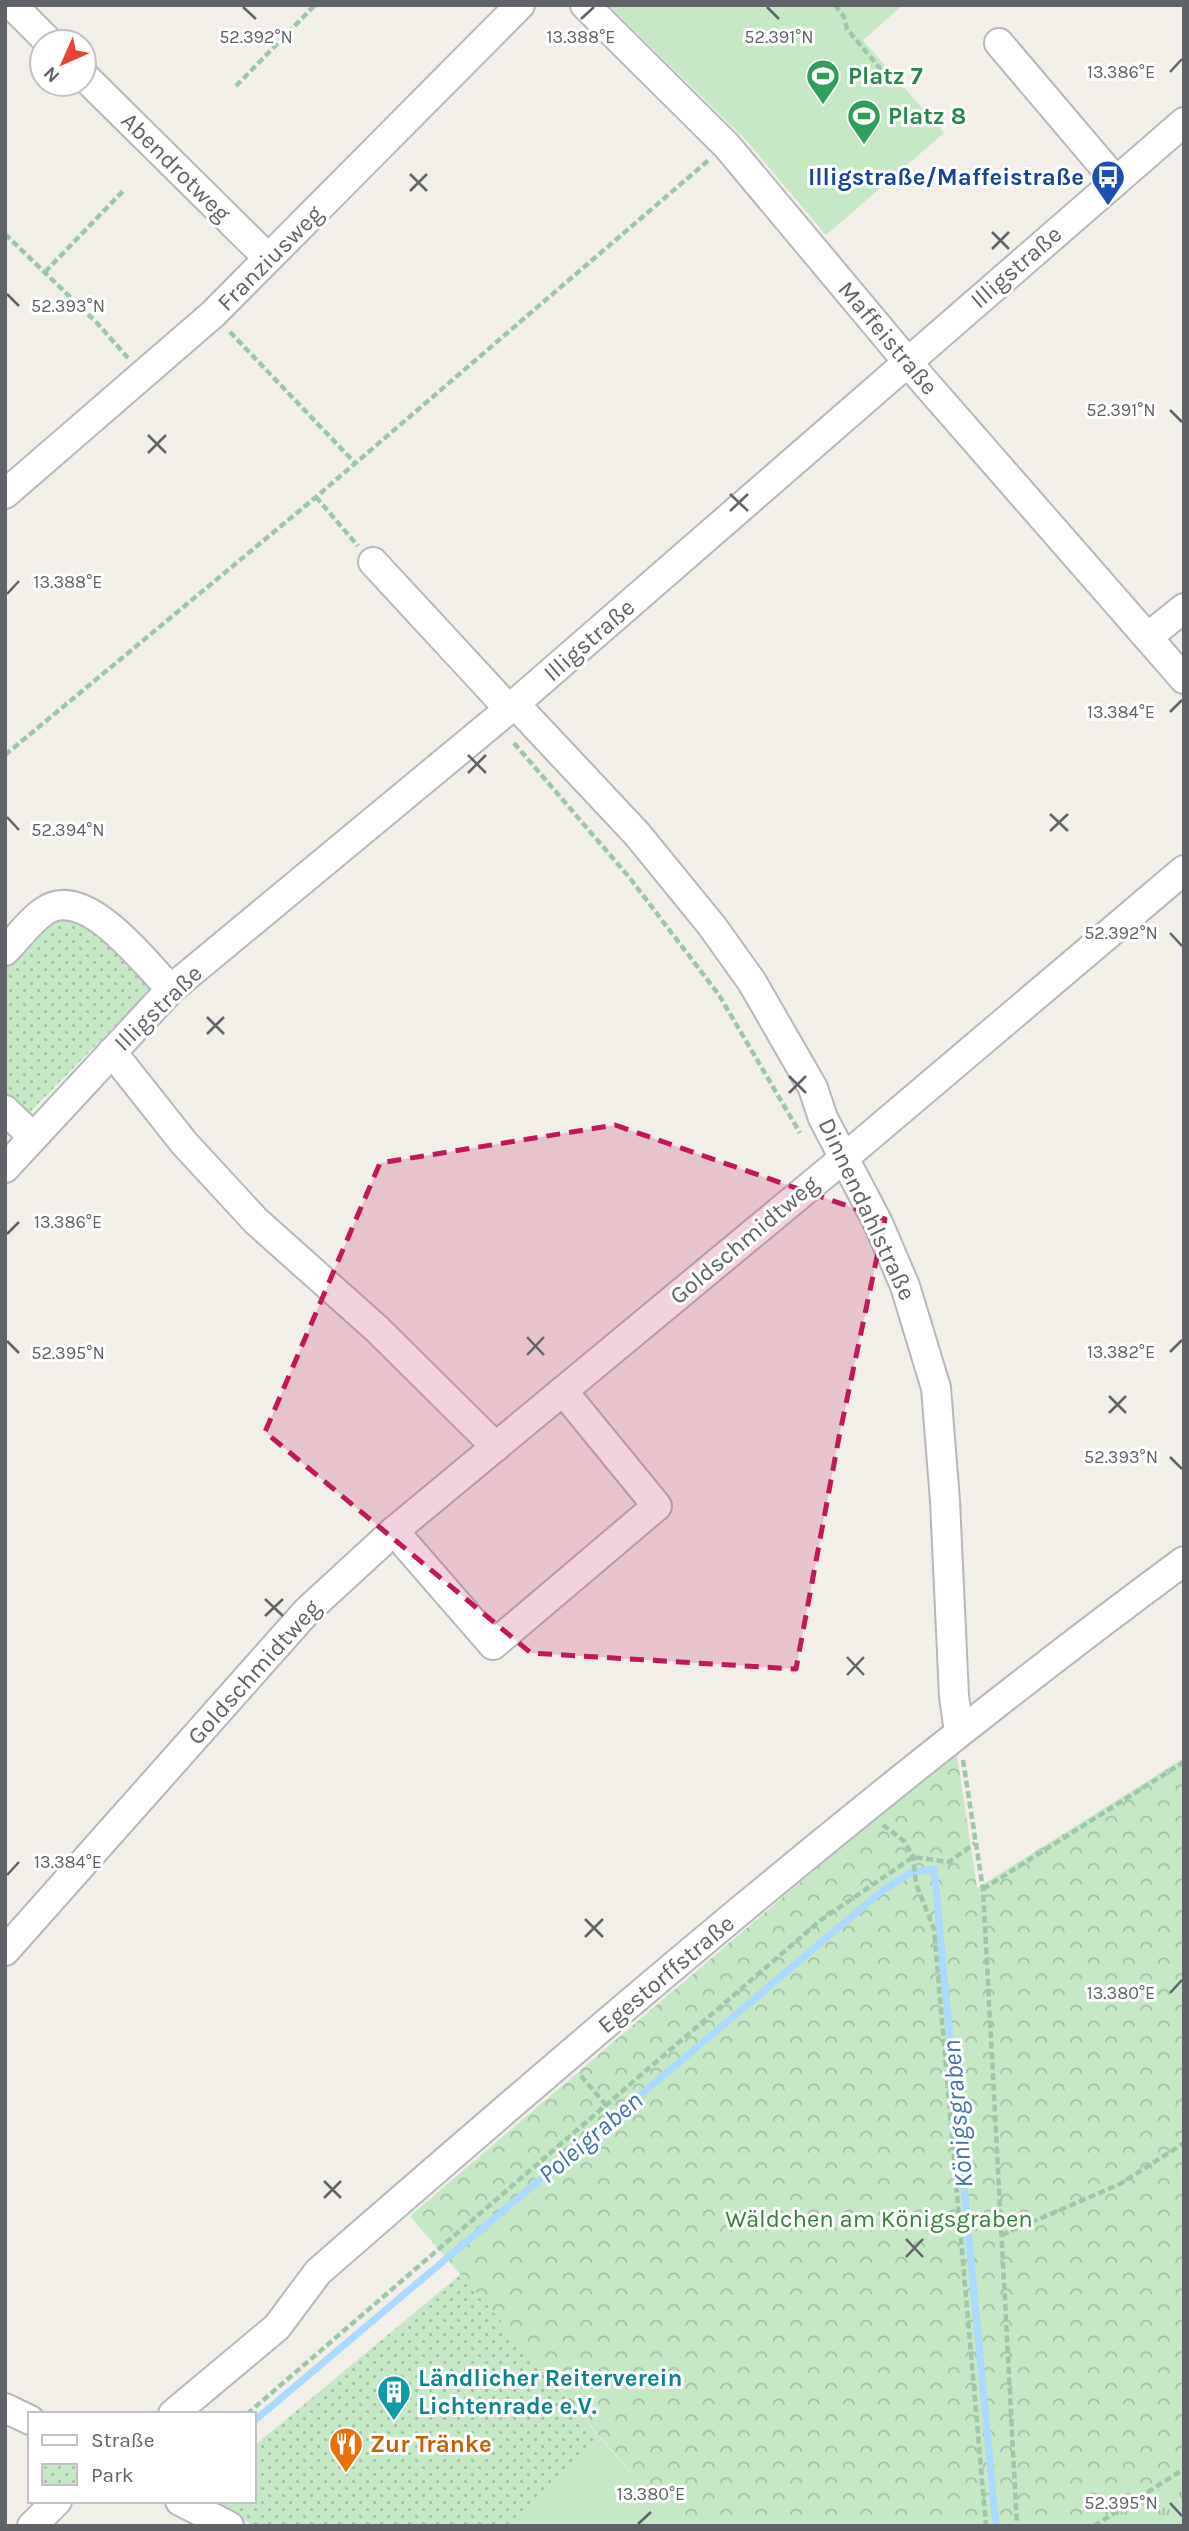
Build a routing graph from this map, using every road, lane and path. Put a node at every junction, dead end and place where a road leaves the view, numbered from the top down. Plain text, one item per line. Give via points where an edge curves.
1 (12, 5) edge
2 (315, 5) edge
3 (520, 5) edge
4 (585, 5) edge
5 (835, 5) edge
6 (35, 28) edge
7 (999, 43) dead end
8 (888, 78) dead end
9 (236, 86) dead end
10 (98, 90) edge
11 (1184, 122) edge
12 (716, 155) dead end
13 (1116, 181) junction
14 (123, 191) dead end
15 (5, 234) edge
16 (268, 258) junction
17 (45, 272) junction
18 (213, 314) junction
19 (130, 360) dead end
20 (907, 362) junction
21 (355, 463) junction
22 (5, 494) edge
23 (316, 497) junction
24 (373, 562) joint
25 (1184, 608) edge
26 (1148, 637) junction
27 (1184, 679) edge
28 (512, 707) junction
29 (510, 738) dead end
30 (5, 755) edge
31 (1184, 870) edge
32 (5, 951) edge
33 (171, 989) junction
34 (111, 1052) junction
35 (5, 1110) edge
36 (32, 1136) junction
37 (802, 1136) dead end
38 (844, 1158) junction
39 (5, 1168) edge
40 (563, 1391) junction
41 (496, 1447) junction
42 (394, 1531) junction
43 (1184, 1561) edge
44 (959, 1732) junction
45 (1184, 1762) edge
46 (861, 1814) junction
47 (975, 1843) junction
48 (913, 1860) junction
49 (983, 1889) junction
50 (5, 1951) edge
51 (566, 2059) junction
52 (606, 2105) junction
53 (1184, 2143) edge
54 (1002, 2235) junction
55 (5, 2408) edge
56 (175, 2412) edge
57 (249, 2412) edge
58 (28, 2419) edge
59 (1184, 2469) edge
60 (55, 2503) edge
61 (184, 2503) edge
62 (32, 2526) edge
63 (229, 2526) edge
64 (986, 2526) edge
65 (1017, 2526) edge
66 (1094, 2526) edge

1 - 6 street
2 - 9 path
3 - 16 street, Franziusweg
4 - 20 street, Maffeistraße via 727,146
5 - 8 path via 847,29
7 - 13 street
10 - 16 street, Abendrotweg
11 - 13 street, Illigstraße
12 - 21 path
13 - 20 street, Illigstraße
14 - 17 path
15 - 17 path
16 - 18 street, Franziusweg
17 - 19 path
18 - 21 path
18 - 22 street, Franziusweg
20 - 26 street, Maffeistraße
20 - 28 street, Illigstraße
21 - 23 path
23 - 24 path
23 - 30 path
24 - 28 street, Dinnendahlstraße
25 - 26 street
26 - 27 street, Maffeistraße
28 - 33 street, Illigstraße
28 - 38 street, Dinnendahlstraße via 615,808 712,926 783,1032
29 - 37 path via 629,877 719,995
31 - 38 street, Goldschmidtweg
32 - 33 street via 44,911 74,904 99,916
33 - 34 street, Illigstraße
34 - 36 street, Illigstraße
34 - 41 street via 184,1143 256,1221 377,1329
35 - 36 street
36 - 39 street, Illigstraße
38 - 40 street, Goldschmidtweg
38 - 44 street, Dinnendahlstraße via 905,1286 936,1388
40 - 41 street, Goldschmidtweg
40 - 42 street via 657,1506 493,1645
41 - 42 street, Goldschmidtweg
42 - 50 street, Goldschmidtweg via 307,1611
43 - 44 street, Egestorffstraße
44 - 46 street, Egestorffstraße
44 - 47 path
45 - 49 path
46 - 48 path via 904,1841
46 - 51 street, Egestorffstraße
47 - 48 path via 949,1862
47 - 49 path
48 - 52 path via 821,1920
48 - 64 path via 916,1884 934,1929
49 - 54 path
51 - 52 path
51 - 56 street, Egestorffstraße via 318,2273 277,2327
52 - 57 path
53 - 54 path via 1121,2184
54 - 65 path
55 - 58 street
59 - 66 path
60 - 62 street
61 - 63 street

